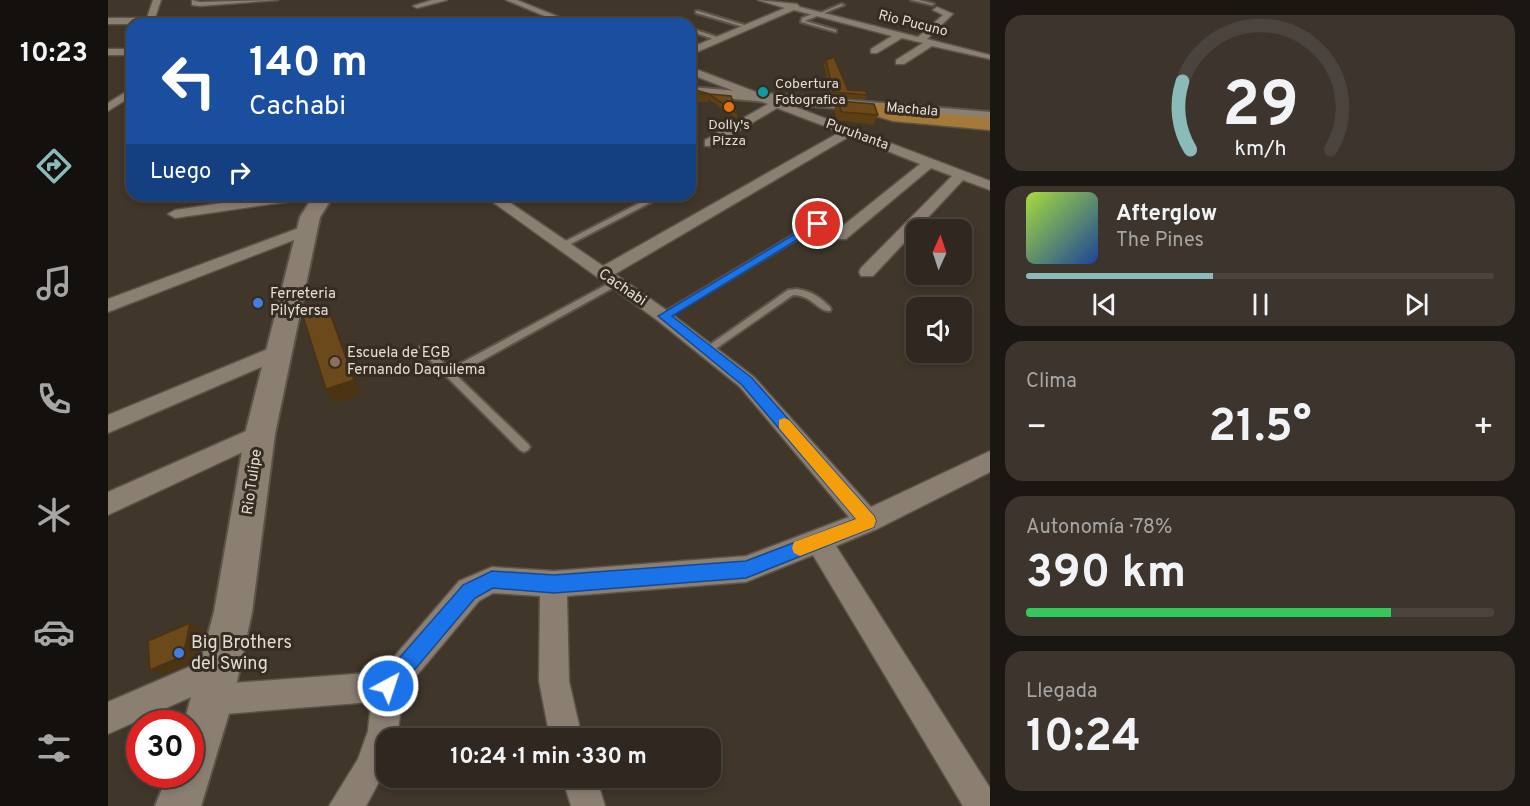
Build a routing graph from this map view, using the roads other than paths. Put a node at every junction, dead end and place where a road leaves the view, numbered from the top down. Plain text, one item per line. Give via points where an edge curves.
1 (157, 0) edge
2 (196, 0) edge
3 (274, 0) edge
4 (443, 0) edge
5 (510, 0) edge
6 (762, 0) edge
7 (809, 0) edge
8 (913, 0) edge
9 (842, 5) dead end
10 (417, 6) dead end
11 (935, 7) joint
12 (792, 8) junction
13 (697, 12) dead end
14 (818, 15) junction
15 (150, 18) edge
16 (556, 18) edge
17 (108, 21) edge
18 (126, 21) edge
19 (749, 27) junction
20 (696, 31) edge
21 (834, 31) dead end
22 (900, 35) junction
23 (721, 40) junction
24 (926, 41) junction
25 (696, 50) edge
26 (874, 51) dead end
27 (108, 52) edge
28 (126, 52) edge
29 (988, 57) dead end
30 (126, 62) edge
31 (900, 62) dead end
32 (108, 63) edge
33 (696, 72) edge
34 (696, 91) edge
35 (126, 95) edge
36 (755, 95) junction
37 (696, 96) edge
38 (775, 103) junction
39 (108, 108) edge
40 (881, 110) junction
41 (955, 114) joint
42 (990, 119) edge
43 (849, 132) junction
44 (709, 143) dead end
45 (930, 162) junction
46 (962, 175) junction
47 (990, 186) edge
48 (264, 201) edge
49 (498, 201) edge
50 (649, 201) edge
51 (321, 204) edge
52 (175, 214) dead end
53 (818, 224) dead end
54 (840, 236) dead end
55 (560, 246) junction
56 (867, 272) dead end
57 (608, 278) junction
58 (108, 306) edge
59 (827, 309) dead end
60 (663, 316) junction
61 (423, 348) dead end
62 (708, 350) junction
63 (280, 351) junction
64 (449, 374) junction
65 (108, 424) edge
66 (260, 434) junction
67 (524, 447) dead end
68 (990, 461) edge
69 (108, 504) edge
70 (868, 521) junction
71 (818, 540) junction
72 (554, 584) junction
73 (219, 669) junction
74 (388, 686) junction
75 (212, 700) junction
76 (108, 718) edge
77 (204, 727) edge
78 (563, 728) edge
79 (185, 788) edge
80 (582, 788) edge
81 (178, 806) edge
82 (346, 806) edge
83 (588, 806) edge
84 (982, 806) edge

1 - 15 street
2 - 3 street via 200,4
4 - 10 street
5 - 16 street
6 - 12 street, Rio Pucuno
7 - 12 street
8 - 11 lane
9 - 14 lane
11 - 24 street via 949,14
12 - 14 street, Rio Pucuno
12 - 19 street
13 - 19 lane
14 - 21 lane via 803,22
14 - 22 street, Rio Pucuno
17 - 18 street
19 - 23 street
20 - 23 lane
22 - 24 street, Rio Pucuno
22 - 26 street
23 - 25 street
24 - 29 street, Rio Pucuno
24 - 31 street
27 - 28 street
30 - 32 street
33 - 36 street, Puruhanta
34 - 36 main road, Machala
35 - 39 street
36 - 38 street, Puruhanta
36 - 40 main road, Machala
37 - 38 main road, Machala
38 - 40 main road, Machala
38 - 43 street, Puruhanta
38 - 44 street
40 - 41 main road, Machala
40 - 42 main road
41 - 42 main road
43 - 45 street, Puruhanta
43 - 57 street
45 - 46 street, Puruhanta
45 - 54 street
46 - 47 street, Puruhanta
46 - 56 street
48 - 52 street
49 - 55 street, Cachabi
50 - 55 lane
51 - 58 street
51 - 63 main road, Rio Tulipe
53 - 60 lane
55 - 57 street, Cachabi
57 - 60 street, Cachabi
57 - 64 lane
59 - 62 lane via 814,296 791,292
60 - 62 street, Cachabi
61 - 64 lane
62 - 70 street, Cachabi via 747,382
63 - 65 street
63 - 66 main road, Rio Tulipe
64 - 67 lane
66 - 69 street
66 - 73 main road, Rio Tulipe via 233,612
68 - 70 street
70 - 71 street
71 - 72 street via 746,569
71 - 84 street
72 - 74 street via 492,580 469,591
72 - 78 street via 551,636 556,709
73 - 75 main road, Rio Tulipe
73 - 76 street
74 - 75 street
74 - 82 street via 384,731 370,769
75 - 77 main road, Rio Tulipe
79 - 81 main road, Rio Tulipe
80 - 83 street

